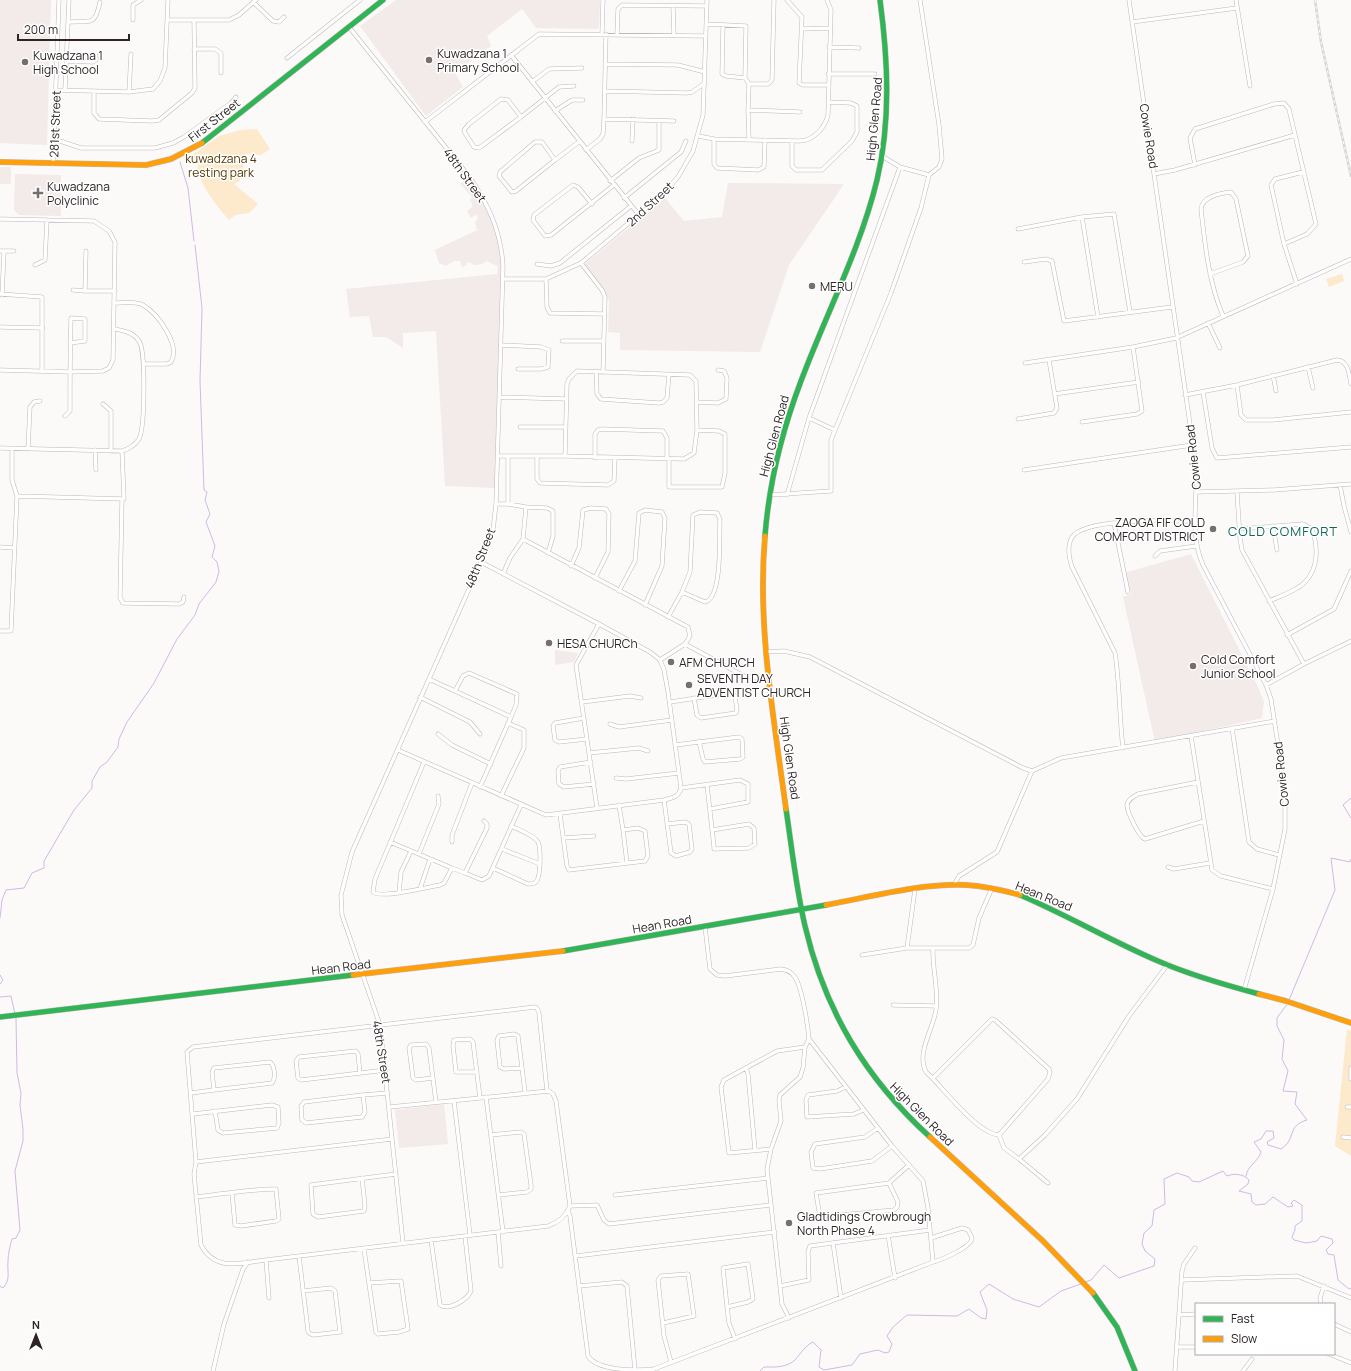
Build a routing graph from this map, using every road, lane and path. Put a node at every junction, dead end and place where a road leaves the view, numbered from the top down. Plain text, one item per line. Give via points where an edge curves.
1 (59, 0) edge
2 (69, 0) edge
3 (141, 0) edge
4 (168, 0) edge
5 (360, 0) edge
6 (383, 0) edge
7 (603, 0) edge
8 (707, 0) edge
9 (774, 0) edge
10 (787, 0) edge
11 (826, 0) edge
12 (880, 0) edge
13 (920, 0) edge
14 (1130, 0) edge
15 (1236, 0) edge
16 (255, 1) edge
17 (100, 2) dead end
18 (673, 6) junction
19 (707, 6) junction
20 (1237, 8) junction
21 (284, 17) dead end
22 (133, 20) dead end
23 (167, 20) junction
24 (194, 20) junction
25 (69, 22) junction
26 (1132, 22) junction
27 (707, 24) junction
28 (723, 25) junction
29 (349, 27) junction
30 (830, 28) junction
31 (801, 29) junction
32 (604, 34) junction
33 (617, 34) junction
34 (674, 36) junction
35 (706, 36) junction
36 (829, 47) junction
37 (194, 48) junction
38 (859, 48) dead end
39 (131, 54) dead end
40 (511, 55) junction
41 (96, 56) dead end
42 (287, 58) dead end
43 (67, 61) junction
44 (605, 64) junction
45 (582, 68) dead end
46 (705, 72) junction
47 (221, 73) dead end
48 (828, 74) junction
49 (875, 74) dead end
50 (745, 78) junction
51 (532, 82) junction
52 (705, 83) junction
53 (749, 84) junction
54 (828, 85) junction
55 (574, 86) dead end
56 (1250, 86) dead end
57 (56, 90) junction
58 (65, 90) junction
59 (605, 91) junction
60 (94, 92) junction
61 (129, 92) junction
62 (236, 97) dead end
63 (545, 98) junction
64 (583, 100) dead end
65 (828, 102) junction
66 (748, 110) junction
67 (555, 111) junction
68 (800, 112) dead end
69 (521, 117) junction
70 (604, 119) junction
71 (633, 120) junction
72 (659, 121) junction
73 (674, 121) dead end
74 (425, 122) junction
75 (1295, 135) junction
76 (698, 136) junction
77 (54, 139) junction
78 (714, 139) junction
79 (748, 139) junction
80 (765, 140) junction
81 (580, 141) junction
82 (632, 141) dead end
83 (686, 141) dead end
84 (792, 141) junction
85 (586, 150) junction
86 (882, 156) junction
87 (555, 160) junction
88 (0, 162) edge
89 (53, 164) junction
90 (1195, 164) junction
91 (900, 167) junction
92 (1303, 172) junction
93 (1154, 174) junction
94 (929, 175) junction
95 (610, 181) junction
96 (614, 185) junction
97 (624, 198) junction
98 (592, 204) junction
99 (631, 206) junction
100 (639, 215) junction
101 (1082, 217) junction
102 (0, 219) edge
103 (47, 220) junction
104 (1018, 229) dead end
105 (1284, 244) junction
106 (2, 251) edge
107 (86, 251) dead end
108 (14, 252) dead end
109 (1351, 259) edge
110 (1024, 262) dead end
111 (581, 263) junction
112 (538, 264) dead end
113 (36, 265) dead end
114 (1210, 274) junction
115 (503, 279) junction
116 (546, 279) junction
117 (1297, 284) junction
118 (73, 290) dead end
119 (85, 290) junction
120 (115, 291) junction
121 (1, 294) edge
122 (115, 303) junction
123 (1172, 307) junction
124 (1130, 312) junction
125 (605, 314) junction
126 (1098, 316) junction
127 (1223, 316) junction
128 (1208, 323) junction
129 (0, 328) edge
130 (43, 328) junction
131 (115, 329) junction
132 (1176, 338) junction
133 (562, 341) dead end
134 (604, 341) junction
135 (70, 343) junction
136 (501, 345) junction
137 (1133, 347) junction
138 (1220, 348) dead end
139 (1049, 360) junction
140 (1026, 363) dead end
141 (144, 364) junction
142 (1308, 367) junction
143 (518, 369) dead end
144 (0, 370) edge
145 (718, 370) dead end
146 (42, 371) junction
147 (596, 371) junction
148 (603, 371) junction
149 (70, 372) junction
150 (669, 374) junction
151 (1273, 375) junction
152 (1139, 382) junction
153 (1351, 384) edge
154 (1237, 385) junction
155 (1313, 388) dead end
156 (1276, 391) dead end
157 (1203, 392) junction
158 (1054, 394) junction
159 (1185, 395) junction
160 (499, 397) junction
161 (567, 399) junction
162 (40, 402) dead end
163 (696, 402) junction
164 (103, 404) dead end
165 (1351, 412) edge
166 (65, 416) dead end
167 (809, 418) junction
168 (1018, 419) dead end
169 (1082, 422) dead end
170 (520, 427) dead end
171 (566, 427) junction
172 (697, 430) junction
173 (835, 430) junction
174 (1192, 446) junction
175 (1351, 447) edge
176 (0, 448) edge
177 (12, 449) junction
178 (28, 449) junction
179 (96, 450) junction
180 (111, 451) junction
181 (122, 451) junction
182 (498, 456) junction
183 (508, 456) junction
184 (565, 456) junction
185 (537, 457) junction
186 (595, 458) junction
187 (615, 458) junction
188 (668, 459) junction
189 (96, 470) dead end
190 (1024, 470) dead end
191 (1351, 484) edge
192 (1340, 485) junction
193 (1197, 492) junction
194 (1237, 492) junction
195 (769, 495) junction
196 (787, 495) junction
197 (17, 496) junction
198 (122, 500) junction
199 (496, 504) junction
200 (508, 504) junction
201 (526, 507) junction
202 (1195, 521) junction
203 (1114, 523) junction
204 (1273, 526) junction
205 (1240, 529) junction
206 (1351, 532) edge
207 (524, 539) junction
208 (1196, 546) junction
209 (0, 548) edge
210 (14, 548) junction
211 (1277, 550) dead end
212 (548, 553) junction
213 (1155, 556) dead end
214 (481, 562) junction
215 (571, 566) junction
216 (1351, 572) edge
217 (503, 574) junction
218 (595, 578) junction
219 (619, 591) junction
220 (682, 592) junction
221 (1128, 592) dead end
222 (184, 597) dead end
223 (1269, 601) junction
224 (645, 605) junction
225 (668, 617) junction
226 (599, 624) junction
227 (0, 631) edge
228 (1287, 635) junction
229 (1351, 641) edge
230 (684, 644) junction
231 (766, 652) junction
232 (660, 660) junction
233 (1304, 664) junction
234 (429, 678) junction
235 (769, 680) junction
236 (1266, 685) junction
237 (455, 691) junction
238 (420, 697) junction
239 (641, 698) dead end
240 (694, 698) junction
241 (582, 702) junction
242 (670, 702) junction
243 (511, 717) junction
244 (584, 718) junction
245 (672, 720) junction
246 (1275, 721) junction
247 (508, 723) junction
248 (610, 724) dead end
249 (1232, 728) junction
250 (438, 734) dead end
251 (480, 734) dead end
252 (1190, 736) junction
253 (587, 739) junction
254 (699, 741) junction
255 (675, 745) junction
256 (1123, 748) junction
257 (398, 750) junction
258 (648, 751) dead end
259 (589, 753) junction
260 (424, 762) junction
261 (590, 762) junction
262 (491, 764) junction
263 (1032, 771) junction
264 (679, 773) junction
265 (616, 778) dead end
266 (1198, 782) junction
267 (472, 783) junction
268 (594, 784) junction
269 (707, 785) junction
270 (480, 787) junction
271 (681, 788) junction
272 (438, 796) dead end
273 (501, 796) junction
274 (664, 800) junction
275 (619, 805) junction
276 (521, 806) junction
277 (597, 808) junction
278 (710, 809) junction
279 (560, 814) junction
280 (484, 821) dead end
281 (1204, 821) junction
282 (667, 824) junction
283 (511, 826) junction
284 (622, 830) junction
285 (712, 830) junction
286 (594, 836) dead end
287 (564, 838) junction
288 (390, 842) junction
289 (452, 842) dead end
290 (502, 849) junction
291 (411, 851) junction
292 (419, 854) junction
293 (1279, 854) junction
294 (430, 859) junction
295 (626, 863) junction
296 (1210, 863) junction
297 (540, 864) junction
298 (1168, 867) dead end
299 (452, 868) junction
300 (493, 868) junction
301 (465, 873) junction
302 (954, 885) junction
303 (992, 888) junction
304 (420, 889) junction
305 (914, 889) junction
306 (1272, 889) junction
307 (399, 892) junction
308 (802, 910) junction
309 (705, 927) junction
310 (907, 948) junction
311 (933, 948) junction
312 (862, 955) dead end
313 (1168, 964) junction
314 (362, 974) junction
315 (1244, 990) junction
316 (893, 1005) dead end
317 (936, 1006) junction
318 (0, 1017) edge
319 (1351, 1023) edge
320 (380, 1025) junction
321 (809, 1040) junction
322 (805, 1047) junction
323 (522, 1068) junction
324 (746, 1068) junction
325 (1351, 1068) edge
326 (386, 1070) junction
327 (477, 1072) junction
328 (360, 1073) junction
329 (433, 1078) junction
330 (933, 1078) junction
331 (1351, 1079) edge
332 (846, 1087) junction
333 (214, 1090) junction
334 (547, 1091) junction
335 (388, 1092) junction
336 (525, 1092) junction
337 (191, 1093) junction
338 (363, 1095) junction
339 (486, 1097) junction
340 (480, 1098) junction
341 (454, 1101) junction
342 (436, 1102) junction
343 (390, 1107) junction
344 (864, 1110) junction
345 (215, 1111) junction
346 (193, 1114) junction
347 (878, 1128) junction
348 (491, 1135) junction
349 (999, 1135) junction
350 (1343, 1137) dead end
351 (1351, 1138) edge
352 (392, 1139) junction
353 (892, 1146) junction
354 (771, 1149) junction
355 (755, 1150) junction
356 (1019, 1159) junction
357 (196, 1162) junction
358 (909, 1165) junction
359 (396, 1174) junction
360 (362, 1178) junction
361 (768, 1178) junction
362 (889, 1182) junction
363 (1048, 1183) dead end
364 (232, 1193) junction
365 (499, 1195) junction
366 (615, 1195) dead end
367 (196, 1197) junction
368 (771, 1205) junction
369 (570, 1206) junction
370 (568, 1211) junction
371 (930, 1230) junction
372 (498, 1232) junction
373 (503, 1232) junction
374 (775, 1232) junction
375 (470, 1235) junction
376 (888, 1235) junction
377 (465, 1236) junction
378 (931, 1238) junction
379 (431, 1240) junction
380 (403, 1243) junction
381 (833, 1243) junction
382 (1195, 1248) dead end
383 (364, 1249) junction
384 (299, 1256) junction
385 (576, 1256) junction
386 (266, 1260) junction
387 (248, 1262) junction
388 (933, 1262) junction
389 (501, 1266) dead end
390 (895, 1278) junction
391 (1182, 1280) junction
392 (369, 1283) junction
393 (579, 1286) junction
394 (780, 1286) junction
395 (1324, 1286) junction
396 (303, 1291) junction
397 (270, 1298) dead end
398 (841, 1298) junction
399 (1351, 1298) edge
400 (1321, 1303) edge
401 (727, 1307) junction
402 (1195, 1314) edge
403 (1179, 1315) junction
404 (789, 1318) junction
405 (663, 1323) junction
406 (1335, 1324) edge
407 (1351, 1332) edge
408 (735, 1339) junction
409 (1177, 1347) junction
410 (1195, 1347) edge
411 (1331, 1355) edge
412 (1252, 1359) dead end
413 (672, 1362) junction
414 (1351, 1363) edge
415 (635, 1370) junction
416 (213, 1371) edge
417 (1135, 1371) edge
418 (1176, 1371) edge
419 (1243, 1371) edge

1 - 57 street, 281st Street
2 - 25 street
3 - 22 street via 133,5
4 - 23 street
5 - 42 street
6 - 29 street, First Street
7 - 32 street
8 - 19 street, 2nd Street
9 - 53 street via 772,80 768,84
10 - 31 street via 801,16
11 - 30 street via 831,10
12 - 86 street, High Glen Road via 888,71
13 - 94 street via 942,159 939,167
14 - 26 street, Cowie Road
15 - 20 street
16 - 21 street via 273,21 279,22
16 - 24 street via 240,15 229,20
17 - 25 street via 95,20
18 - 19 street
18 - 33 street via 619,7
18 - 34 street
19 - 27 street, 2nd Street
20 - 26 street
20 - 56 street
23 - 24 street
23 - 61 street via 165,68 160,81 153,89
24 - 37 street
25 - 43 street
26 - 93 street, Cowie Road
27 - 28 street
27 - 35 street, 2nd Street
28 - 50 street via 722,74
28 - 50 street via 746,27
29 - 74 street, 48th Street
29 - 89 street, First Street via 184,155 162,164 148,166
30 - 31 street
30 - 36 street
31 - 54 street via 799,83
32 - 33 street
32 - 40 street via 539,34
32 - 44 street
33 - 34 street
34 - 35 street
35 - 46 street, 2nd Street
36 - 38 street
36 - 48 street
37 - 47 street via 219,51 222,58
37 - 60 street via 195,88 159,120 97,118 94,113
39 - 61 street
40 - 51 street
40 - 74 street
41 - 43 street via 93,62
43 - 58 street
44 - 46 street via 678,65
44 - 59 street
45 - 51 street via 549,69
46 - 52 street, 2nd Street
48 - 49 street
48 - 54 street
50 - 53 street
51 - 63 street
52 - 59 street via 690,92
52 - 76 street, 2nd Street via 703,115
53 - 66 street
54 - 65 street
55 - 63 street via 562,86
57 - 58 street
57 - 77 street, 281st Street
58 - 60 street
59 - 70 street
60 - 61 street
62 - 77 street via 184,138 155,148 81,148
63 - 67 street
63 - 69 street
64 - 67 street via 572,100
65 - 84 street via 827,119 822,128 808,140
65 - 84 street via 857,106 857,132 852,141 825,168 816,171 796,170 792,166
66 - 68 street
66 - 79 street
67 - 81 street
69 - 69 street via 479,148 474,147 464,133 469,124 501,99 508,100
70 - 71 street
70 - 85 street via 601,137
71 - 72 street
71 - 82 street
72 - 73 street
72 - 95 street via 659,150 639,158
74 - 115 street, 48th Street via 472,181 490,210 502,252
75 - 90 street
75 - 90 street via 1288,107 1284,104 1274,104 1195,129 1190,138
75 - 92 street
76 - 78 street
76 - 100 street, 2nd Street via 678,177
77 - 89 street, 281st Street
78 - 79 street
78 - 80 street via 716,168 758,170 764,167
79 - 80 street
80 - 84 street
81 - 85 street
81 - 87 street
83 - 97 street via 681,152
85 - 95 street
86 - 91 street
86 - 195 street, High Glen Road via 865,221 793,402 781,440
87 - 87 street via 514,192 499,173 537,141 542,142
88 - 89 street, First Street
90 - 93 street
91 - 94 street
91 - 167 street
92 - 105 street via 1316,224 1307,234
92 - 105 street via 1275,179 1271,185
93 - 123 street, Cowie Road
94 - 173 street via 921,208 891,293
95 - 96 street
96 - 97 street
96 - 98 street
97 - 99 street
98 - 98 street via 548,236 543,234 533,220 534,215 573,185 578,187
99 - 100 street
99 - 112 street via 560,263 551,266
100 - 111 street, 2nd Street
101 - 104 street
101 - 124 street via 1114,214
101 - 126 street
102 - 103 street
103 - 113 street via 45,260
103 - 120 street via 94,221 109,231 115,242
105 - 117 street
106 - 108 street
106 - 121 street
107 - 119 street
109 - 117 street
110 - 126 street via 1046,258 1052,261 1064,322
111 - 116 street, 2nd Street
111 - 125 street via 604,293
114 - 114 street via 1201,205 1210,197 1231,192 1236,199 1248,256 1243,262
114 - 127 street via 1215,297
115 - 116 street, 2nd Street
115 - 136 street, 48th Street
116 - 125 street via 547,307 550,313
117 - 127 street
118 - 119 street
119 - 120 street
120 - 122 street
121 - 130 street via 42,297
122 - 131 street
122 - 141 street via 144,306 169,332 171,362
123 - 124 street
123 - 132 street, Cowie Road
124 - 126 street
125 - 134 street
127 - 128 street
128 - 132 street
128 - 138 street
129 - 130 street
130 - 146 street
131 - 141 street via 127,332 139,341
131 - 149 street via 113,360 109,368 103,371
132 - 137 street
132 - 159 street, Cowie Road
133 - 134 street
134 - 148 street
135 - 135 street via 71,318 85,319 85,341
135 - 149 street
136 - 143 street via 541,346 548,350 548,367
136 - 160 street, 48th Street
137 - 139 street
137 - 152 street
139 - 140 street
139 - 158 street
141 - 181 street via 141,433 135,443
142 - 151 street
142 - 153 street via 1341,361 1346,366
142 - 155 street
144 - 146 street
145 - 163 street via 724,371 726,375 726,399 718,403
146 - 149 street
147 - 148 street
147 - 150 street via 597,394 600,399 659,403 667,398
147 - 161 street via 583,370 573,374 567,384
148 - 150 street
149 - 166 street via 70,411
150 - 163 street via 685,374 694,378
151 - 154 street
151 - 156 street
152 - 158 street
152 - 169 street via 1142,410 1137,414
154 - 157 street
154 - 165 street via 1241,415 1246,420 1279,420
157 - 159 street
157 - 175 street via 1212,448 1217,458
158 - 168 street via 1054,412
159 - 174 street, Cowie Road
160 - 161 street
160 - 182 street, 48th Street
161 - 171 street
162 - 178 street via 34,402 30,407
163 - 172 street
164 - 180 street via 111,411
167 - 173 street
167 - 196 street
170 - 171 street
171 - 184 street
172 - 188 street via 692,456
172 - 188 street via 719,431 725,434 722,487 669,487
173 - 196 street via 831,440 831,491
174 - 190 street
174 - 193 street, Cowie Road
176 - 177 street
177 - 178 street
177 - 197 street via 12,480
178 - 179 street
179 - 180 street
179 - 189 street
180 - 181 street
181 - 198 street via 125,498
182 - 183 street
182 - 199 street, 48th Street
183 - 185 street
183 - 200 street
184 - 185 street
184 - 186 street
185 - 187 street via 537,479 540,483 608,485 614,481
186 - 187 street
186 - 188 street via 595,434 602,429 663,431 667,438
187 - 188 street
191 - 192 street
192 - 194 street
192 - 206 street
193 - 194 street
193 - 202 street, Cowie Road
194 - 205 street
195 - 196 street
195 - 231 street, High Glen Road via 762,572 762,615
197 - 198 street
197 - 210 street
198 - 222 street via 120,598 123,603 179,604
199 - 200 street
199 - 214 street, 48th Street via 493,530
200 - 201 street
201 - 207 street
201 - 212 street via 547,508 553,511 553,536
202 - 203 street
202 - 208 street, Cowie Road
203 - 221 street
203 - 256 street via 1092,526 1076,534 1069,544 1069,558 1091,609 1115,653 1118,717
204 - 205 street
204 - 211 street
204 - 223 street via 1308,525 1315,537 1317,556 1305,583
205 - 223 street via 1242,550
207 - 212 street
207 - 217 street via 510,558
208 - 213 street via 1160,551
208 - 236 street, Cowie Road via 1203,565
209 - 210 street
210 - 227 street via 11,631
212 - 215 street
214 - 217 street
214 - 234 street, 48th Street
215 - 218 street
215 - 218 street via 579,548 583,510 606,509 609,514 608,552
216 - 228 street via 1334,609
217 - 226 street
218 - 219 street
219 - 224 street
219 - 224 street via 635,561 639,513 645,510 662,512 665,518 663,561
220 - 220 street via 690,572 693,515 700,512 717,513 720,519 718,576 714,590 710,599 705,602
220 - 225 street
223 - 228 street
224 - 225 street
225 - 230 street via 690,629 690,636
226 - 232 street
226 - 241 street via 576,665
228 - 233 street
229 - 233 street
230 - 232 street
230 - 235 street via 744,676
231 - 235 street, High Glen Road
231 - 263 street via 784,651 810,657
232 - 242 street
233 - 236 street
234 - 237 street
234 - 238 street, 48th Street
235 - 308 street, High Glen Road
236 - 246 street, Cowie Road
237 - 243 street
237 - 243 street via 463,676 468,673 517,694
238 - 251 street via 470,722
238 - 257 street, 48th Street
239 - 241 street via 630,696
240 - 240 street via 732,694 735,696 738,710 736,713 701,718 697,715
240 - 242 street
241 - 244 street
242 - 245 street
243 - 247 street
244 - 253 street
244 - 253 street via 555,723 553,726 555,740 559,742
245 - 248 street via 619,727
245 - 255 street
246 - 249 street
246 - 293 street, Cowie Road via 1286,815
247 - 262 street
247 - 273 street via 524,730 525,742
249 - 252 street
249 - 293 street via 1249,842 1257,849
250 - 262 street via 452,746
252 - 256 street
252 - 266 street
253 - 259 street
254 - 254 street via 740,737 743,757 705,762
254 - 255 street
255 - 264 street
256 - 263 street via 1061,758
257 - 260 street
257 - 314 street, 48th Street via 352,852 341,894 342,915
258 - 259 street via 639,748
259 - 261 street
260 - 267 street
260 - 288 street
261 - 268 street
261 - 268 street via 560,767 559,784 564,787
262 - 270 street
263 - 302 street via 996,852 959,876
264 - 265 street
264 - 271 street
266 - 281 street
266 - 281 street via 1138,794 1128,802 1128,810 1140,836 1145,839
267 - 270 street
267 - 289 street via 452,835
268 - 277 street
269 - 271 street
269 - 278 street
269 - 278 street via 740,780 748,784 748,802
270 - 273 street
271 - 274 street via 678,795
272 - 292 street via 439,804
273 - 276 street
274 - 275 street
274 - 282 street
275 - 277 street
275 - 284 street
276 - 279 street via 546,815
276 - 283 street
277 - 279 street
278 - 285 street
279 - 287 street
280 - 301 street via 487,828
281 - 296 street
282 - 282 street via 672,855 690,852 692,849 689,824
283 - 290 street
283 - 297 street via 538,842
284 - 295 street
284 - 295 street via 638,828 646,833 646,859
285 - 285 street via 715,849 749,848 755,844 754,828 749,824
286 - 287 street
287 - 295 street via 567,866 571,870
288 - 291 street
288 - 307 street via 374,879 373,892
290 - 297 street
290 - 300 street
291 - 292 street
291 - 307 street via 401,872
292 - 294 street
293 - 306 street, Cowie Road
294 - 299 street
294 - 304 street
296 - 298 street via 1174,869
296 - 306 street via 1212,870 1221,876
297 - 300 street via 538,879 531,884
299 - 301 street
299 - 304 street via 442,884
300 - 301 street via 485,879
302 - 303 street, Hean Road
302 - 305 street, Hean Road
303 - 311 street via 979,918 973,945 969,948
303 - 313 street, Hean Road via 1033,900
304 - 307 street
305 - 308 street, Hean Road
305 - 310 street
306 - 315 street, Cowie Road
308 - 309 street, Hean Road
308 - 417 street, High Glen Road via 813,959 831,1003 849,1039 875,1079 907,1116 1084,1281 1116,1326
309 - 314 street, Hean Road via 578,949
309 - 321 street via 710,969 717,975 781,969 794,975
310 - 311 street
310 - 312 street
311 - 317 street
313 - 315 street, Hean Road
313 - 356 street via 1129,1016 1077,1099 1045,1136
314 - 318 street, Hean Road
314 - 320 street, 48th Street
315 - 319 street, Hean Road
316 - 317 street
317 - 330 street via 922,1062 926,1072
320 - 326 street, 48th Street
320 - 334 street via 538,1008
320 - 337 street via 193,1047 187,1052
321 - 322 street
321 - 332 street
322 - 324 street via 777,1051
322 - 354 street via 800,1077 780,1095 781,1121
323 - 323 street via 518,1036 499,1036 497,1040 500,1067
323 - 336 street
324 - 355 street
324 - 355 street via 724,1080 721,1087 728,1153
325 - 331 street
326 - 328 street
326 - 335 street, 48th Street
327 - 327 street via 472,1040 454,1040 456,1072
327 - 340 street
328 - 328 street via 301,1080 298,1078 296,1061 299,1057 356,1051
329 - 329 street via 429,1047 426,1044 411,1045 409,1048 413,1078
329 - 342 street
330 - 349 street via 959,1107 988,1133
330 - 349 street via 988,1022 995,1020 1050,1072 1048,1079
332 - 344 street
332 - 344 street via 837,1091 808,1095 807,1117 854,1114
333 - 333 street via 271,1083 274,1079 272,1063 269,1061 214,1068
333 - 337 street
334 - 336 street
334 - 369 street via 553,1094 556,1101
335 - 338 street
335 - 343 street, 48th Street
336 - 339 street
337 - 346 street
338 - 338 street via 304,1102 301,1106 302,1120 306,1123 362,1117 366,1112
339 - 340 street
339 - 348 street
340 - 341 street
341 - 342 street
341 - 375 street
342 - 343 street
343 - 352 street, 48th Street
344 - 347 street
345 - 345 street via 276,1106 279,1125 274,1128 223,1133 218,1130
345 - 346 street
346 - 357 street
347 - 353 street
347 - 353 street via 865,1137 815,1144 811,1152 814,1168 872,1161
348 - 365 street
348 - 365 street via 521,1132 524,1134 531,1185 527,1192
349 - 356 street via 1004,1148
350 - 351 street
352 - 357 street
352 - 359 street, 48th Street
353 - 358 street
354 - 355 street
354 - 361 street
356 - 363 street
357 - 367 street
358 - 362 street
358 - 371 street via 924,1185
359 - 360 street
359 - 380 street, 48th Street
360 - 360 street via 311,1185 314,1214 318,1217 364,1210 366,1208
361 - 366 street
361 - 368 street
362 - 362 street via 816,1193 818,1214 826,1218 894,1210 898,1207 898,1202
364 - 364 street via 276,1189 279,1219 235,1225
364 - 367 street
365 - 373 street
367 - 387 street via 201,1245 204,1250 218,1262
368 - 369 street via 609,1224 604,1220 597,1205
368 - 374 street
369 - 370 street
370 - 373 street via 556,1223 548,1226
370 - 385 street
371 - 376 street
371 - 378 street
372 - 373 street
372 - 375 street
372 - 389 street
374 - 385 street
374 - 394 street
375 - 377 street
376 - 381 street
376 - 390 street
377 - 379 street
377 - 379 street via 471,1291 457,1304 443,1307 440,1305
378 - 388 street
378 - 388 street via 962,1228 968,1230 972,1238 970,1244
379 - 380 street
380 - 383 street
381 - 394 street via 808,1248 808,1281
381 - 398 street
382 - 391 street via 1184,1264
383 - 384 street
383 - 392 street
384 - 386 street
384 - 396 street
385 - 393 street
386 - 387 street
386 - 397 street
387 - 416 street via 224,1324
388 - 390 street
390 - 398 street
391 - 395 street via 1290,1276 1308,1279
391 - 403 street
392 - 392 street via 376,1332 381,1334 408,1329 401,1280
393 - 415 street via 590,1360 607,1369
393 - 415 street via 619,1282 627,1286
394 - 404 street via 782,1304
395 - 399 street
395 - 400 street
396 - 396 street via 309,1333 313,1335 340,1332 335,1291 330,1288
398 - 404 street
401 - 401 street via 723,1268 748,1264 753,1299
401 - 408 street
402 - 403 street
403 - 409 street
404 - 408 street
405 - 405 street via 658,1278 688,1274 694,1316
405 - 413 street
406 - 407 street
408 - 413 street
409 - 410 street
409 - 418 street
411 - 414 street
412 - 419 street
413 - 415 street via 654,1369

